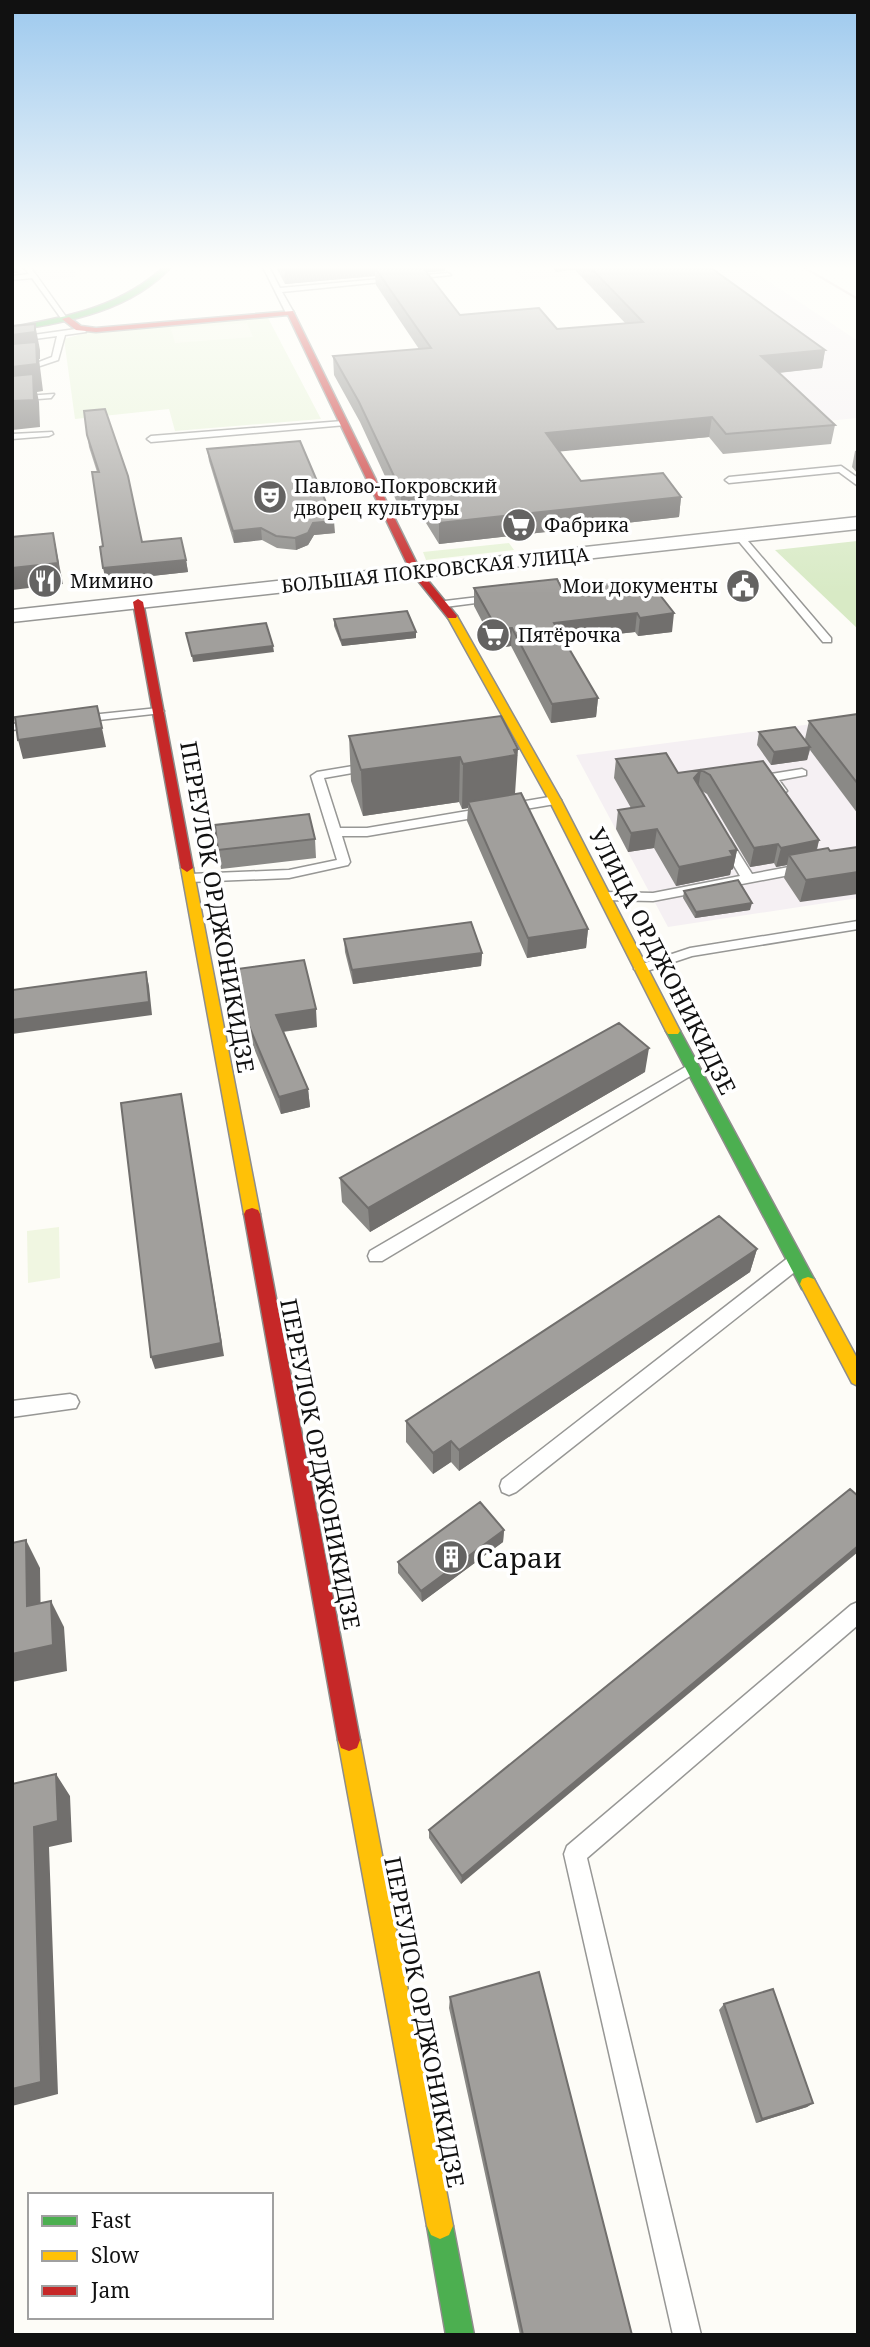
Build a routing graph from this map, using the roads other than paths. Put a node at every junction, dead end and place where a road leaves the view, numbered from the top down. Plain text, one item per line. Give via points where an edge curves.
1 (320, 375) edge
2 (51, 396) dead end
3 (12, 399) edge
4 (343, 423) junction
5 (49, 434) dead end
6 (12, 437) edge
7 (151, 439) dead end
8 (729, 481) dead end
9 (858, 484) edge
10 (858, 523) edge
11 (746, 535) junction
12 (416, 572) junction
13 (510, 597) edge
14 (138, 602) junction
15 (445, 604) junction
16 (12, 616) edge
17 (827, 640) dead end
18 (159, 711) junction
19 (65, 721) edge
20 (52, 722) edge
21 (12, 727) edge
22 (387, 764) edge
23 (802, 773) dead end
24 (787, 799) edge
25 (555, 800) junction
26 (720, 831) edge
27 (335, 832) junction
28 (821, 865) edge
29 (190, 878) junction
30 (748, 879) junction
31 (604, 896) junction
32 (858, 925) edge
33 (642, 969) junction
34 (692, 1068) junction
35 (376, 1256) dead end
36 (795, 1262) junction
37 (858, 1378) edge
38 (70, 1402) dead end
39 (12, 1409) edge
40 (509, 1486) dead end
41 (858, 1612) edge
42 (460, 2335) edge
43 (687, 2335) edge

1 - 4 street, УЛИЦА ОРДЖОНИКИДЗЕ
2 - 3 lane
4 - 7 lane
4 - 12 street, УЛИЦА ОРДЖОНИКИДЗЕ
5 - 6 lane
8 - 9 lane via 841,469
10 - 11 street, БОЛЬШАЯ ПОКРОВСКАЯ УЛИЦА
11 - 12 street, БОЛЬШАЯ ПОКРОВСКАЯ УЛИЦА
11 - 17 lane
12 - 14 street, БОЛЬШАЯ ПОКРОВСКАЯ УЛИЦА
12 - 15 street, УЛИЦА ОРДЖОНИКИДЗЕ
13 - 15 lane
14 - 16 street, БОЛЬШАЯ ПОКРОВСКАЯ УЛИЦА
14 - 18 street, ПЕРЕУЛОК ОРДЖОНИКИДЗЕ
15 - 25 street, УЛИЦА ОРДЖОНИКИДЗЕ via 517,744
18 - 19 lane
18 - 29 street, ПЕРЕУЛОК ОРДЖОНИКИДЗЕ
20 - 21 lane
22 - 27 lane via 317,776
23 - 24 lane via 772,778
25 - 27 lane via 367,832
25 - 31 street, УЛИЦА ОРДЖОНИКИДЗЕ
26 - 30 lane
27 - 29 lane via 344,862 289,874
28 - 30 lane
29 - 42 street, ПЕРЕУЛОК ОРДЖОНИКИДЗЕ
30 - 31 lane via 653,897
31 - 33 street, УЛИЦА ОРДЖОНИКИДЗЕ
32 - 33 lane via 690,952
33 - 34 street, УЛИЦА ОРДЖОНИКИДЗЕ
34 - 35 lane
34 - 36 street, УЛИЦА ОРДЖОНИКИДЗЕ
36 - 37 street, УЛИЦА ОРДЖОНИКИДЗЕ
36 - 40 lane
38 - 39 lane
41 - 43 lane via 575,1854

